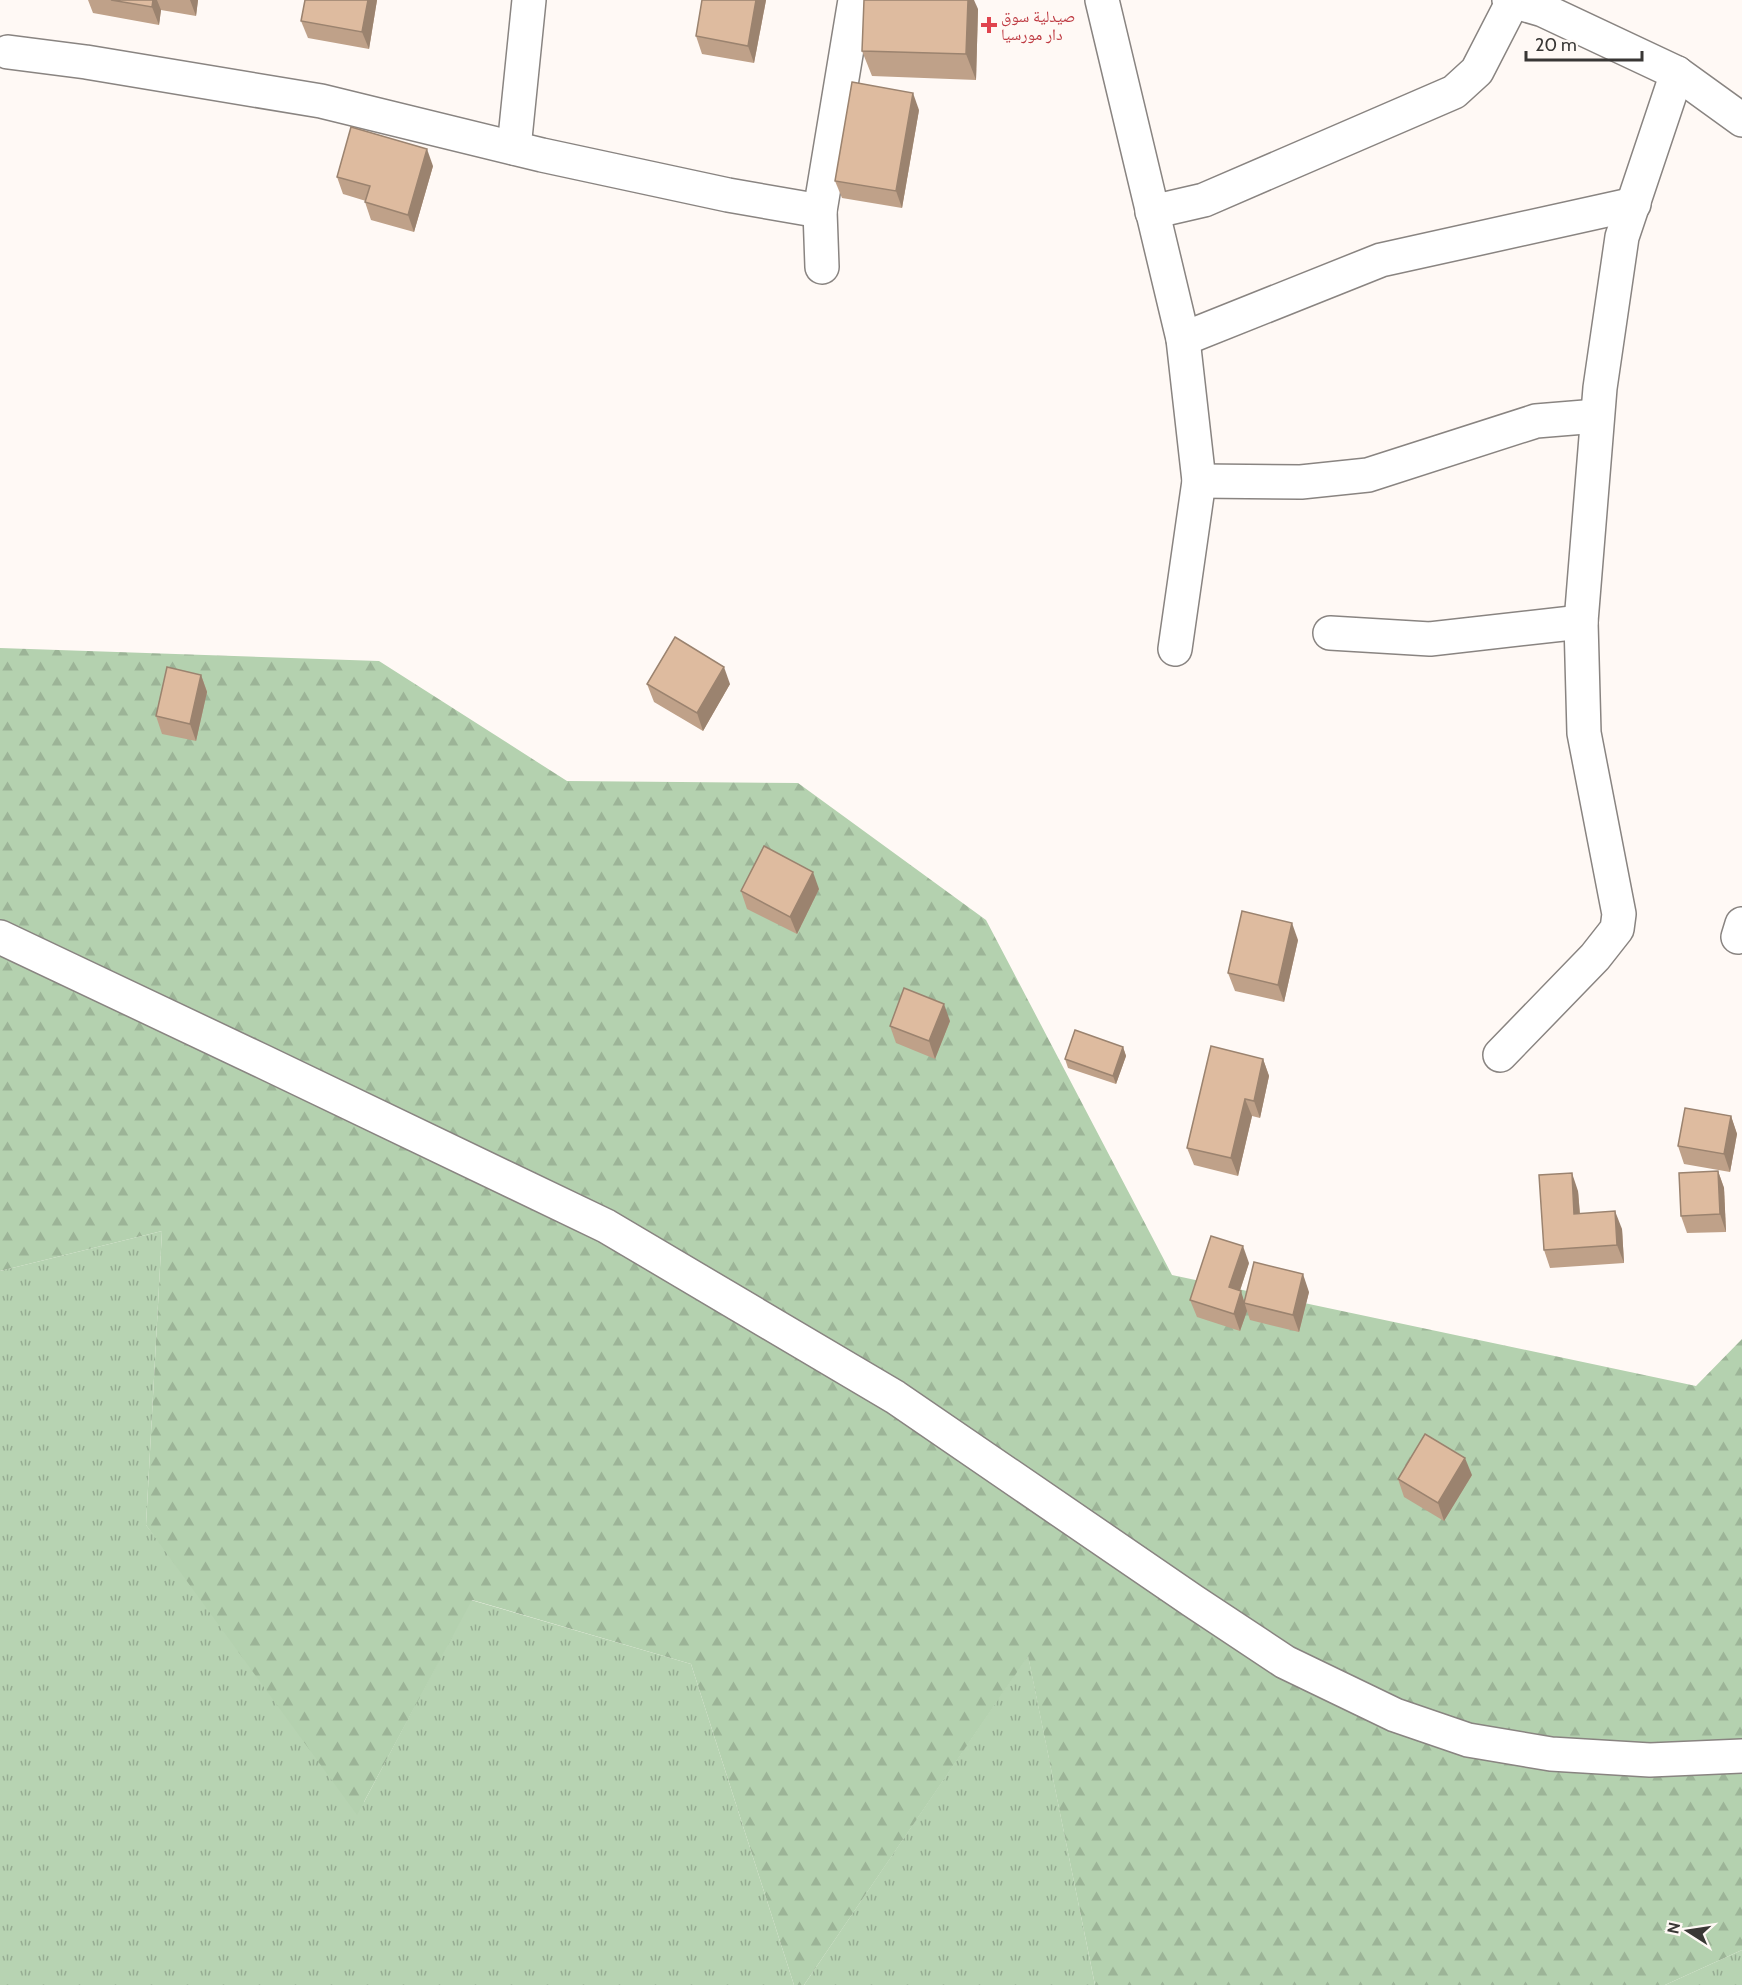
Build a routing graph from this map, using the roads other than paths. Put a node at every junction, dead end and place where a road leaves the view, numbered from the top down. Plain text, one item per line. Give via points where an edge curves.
1 (529, 0) edge
2 (855, 0) edge
3 (1102, 0) edge
4 (1511, 1) edge
5 (8, 52) dead end
6 (1677, 73) junction
7 (1742, 120) edge
8 (514, 148) junction
9 (1634, 204) junction
10 (820, 211) junction
11 (1152, 212) junction
12 (822, 267) dead end
13 (1183, 339) junction
14 (1597, 416) junction
15 (1199, 481) junction
16 (1581, 622) junction
17 (1330, 633) dead end
18 (1175, 649) dead end
19 (0, 938) edge
20 (1500, 1054) dead end
21 (1742, 1756) edge

1 - 8 street
2 - 10 street
3 - 11 street
4 - 6 street via 1543,10
4 - 11 street via 1477,71 1454,92 1204,200
5 - 8 street via 321,101
6 - 7 street
6 - 9 street
8 - 10 street
9 - 13 street via 1381,260
9 - 14 street via 1622,237
10 - 12 street
11 - 13 street
13 - 15 street
14 - 15 street via 1536,421 1368,475 1301,482
14 - 16 street
15 - 18 street
16 - 17 street via 1430,639
16 - 20 street via 1584,733 1619,914 1617,929 1595,957
19 - 21 street via 606,1226 896,1396 1285,1662 1395,1715 1468,1740 1551,1754 1650,1760

